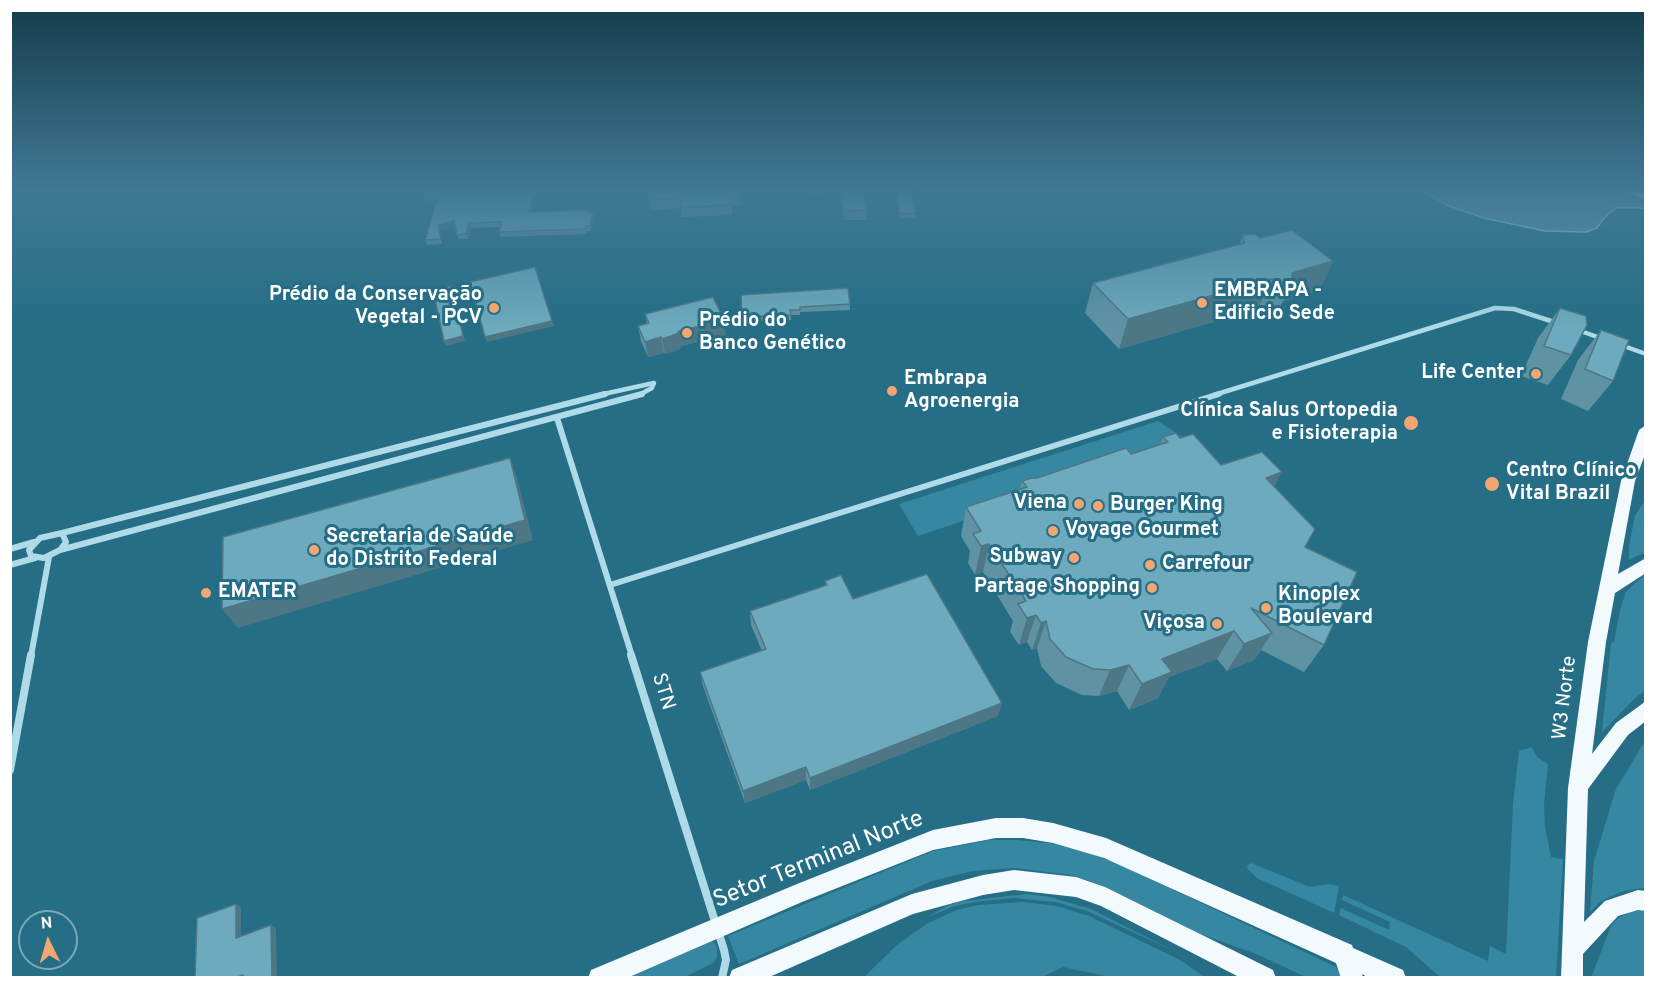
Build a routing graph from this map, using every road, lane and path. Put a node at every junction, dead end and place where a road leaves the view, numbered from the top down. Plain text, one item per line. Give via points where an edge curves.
1 (1644, 353) edge
2 (557, 418) junction
3 (1646, 430) edge
4 (63, 533) junction
5 (35, 542) junction
6 (10, 549) edge
7 (60, 550) junction
8 (50, 556) junction
9 (35, 558) junction
10 (1646, 564) edge
11 (10, 565) edge
12 (610, 585) junction
13 (1605, 591) junction
14 (1646, 709) edge
15 (10, 770) edge
16 (1578, 787) junction
17 (1646, 901) edge
18 (718, 929) junction
19 (1573, 950) junction
20 (1344, 953) junction
21 (599, 978) edge
22 (722, 978) edge
23 (740, 978) edge
24 (1265, 978) edge
25 (1352, 978) edge
26 (1395, 978) edge
27 (1572, 978) edge

1 - 12 street via 1514,309 1495,308
2 - 4 street via 639,395 654,383
2 - 7 street
2 - 12 street, STN
3 - 13 main road, W3 Norte via 1628,481
4 - 5 street via 46,535
4 - 7 street via 66,542
5 - 6 street
5 - 9 street via 29,550
7 - 8 street
8 - 9 street
8 - 15 street
9 - 11 street
10 - 13 main road
12 - 18 street, STN
13 - 16 main road, W3 Norte
14 - 16 main road via 1622,729
16 - 19 main road, W3 Norte
17 - 19 main road via 1612,908
18 - 20 main road, Setor Terminal Norte via 933,840 996,828 1023,828 1106,848
18 - 21 main road, Setor Terminal Norte
18 - 22 street, STN via 726,960
19 - 27 main road, W3 Norte
20 - 25 main road
20 - 26 main road, Setor Terminal Norte
23 - 24 main road via 912,904 1014,880 1076,887 1105,897

